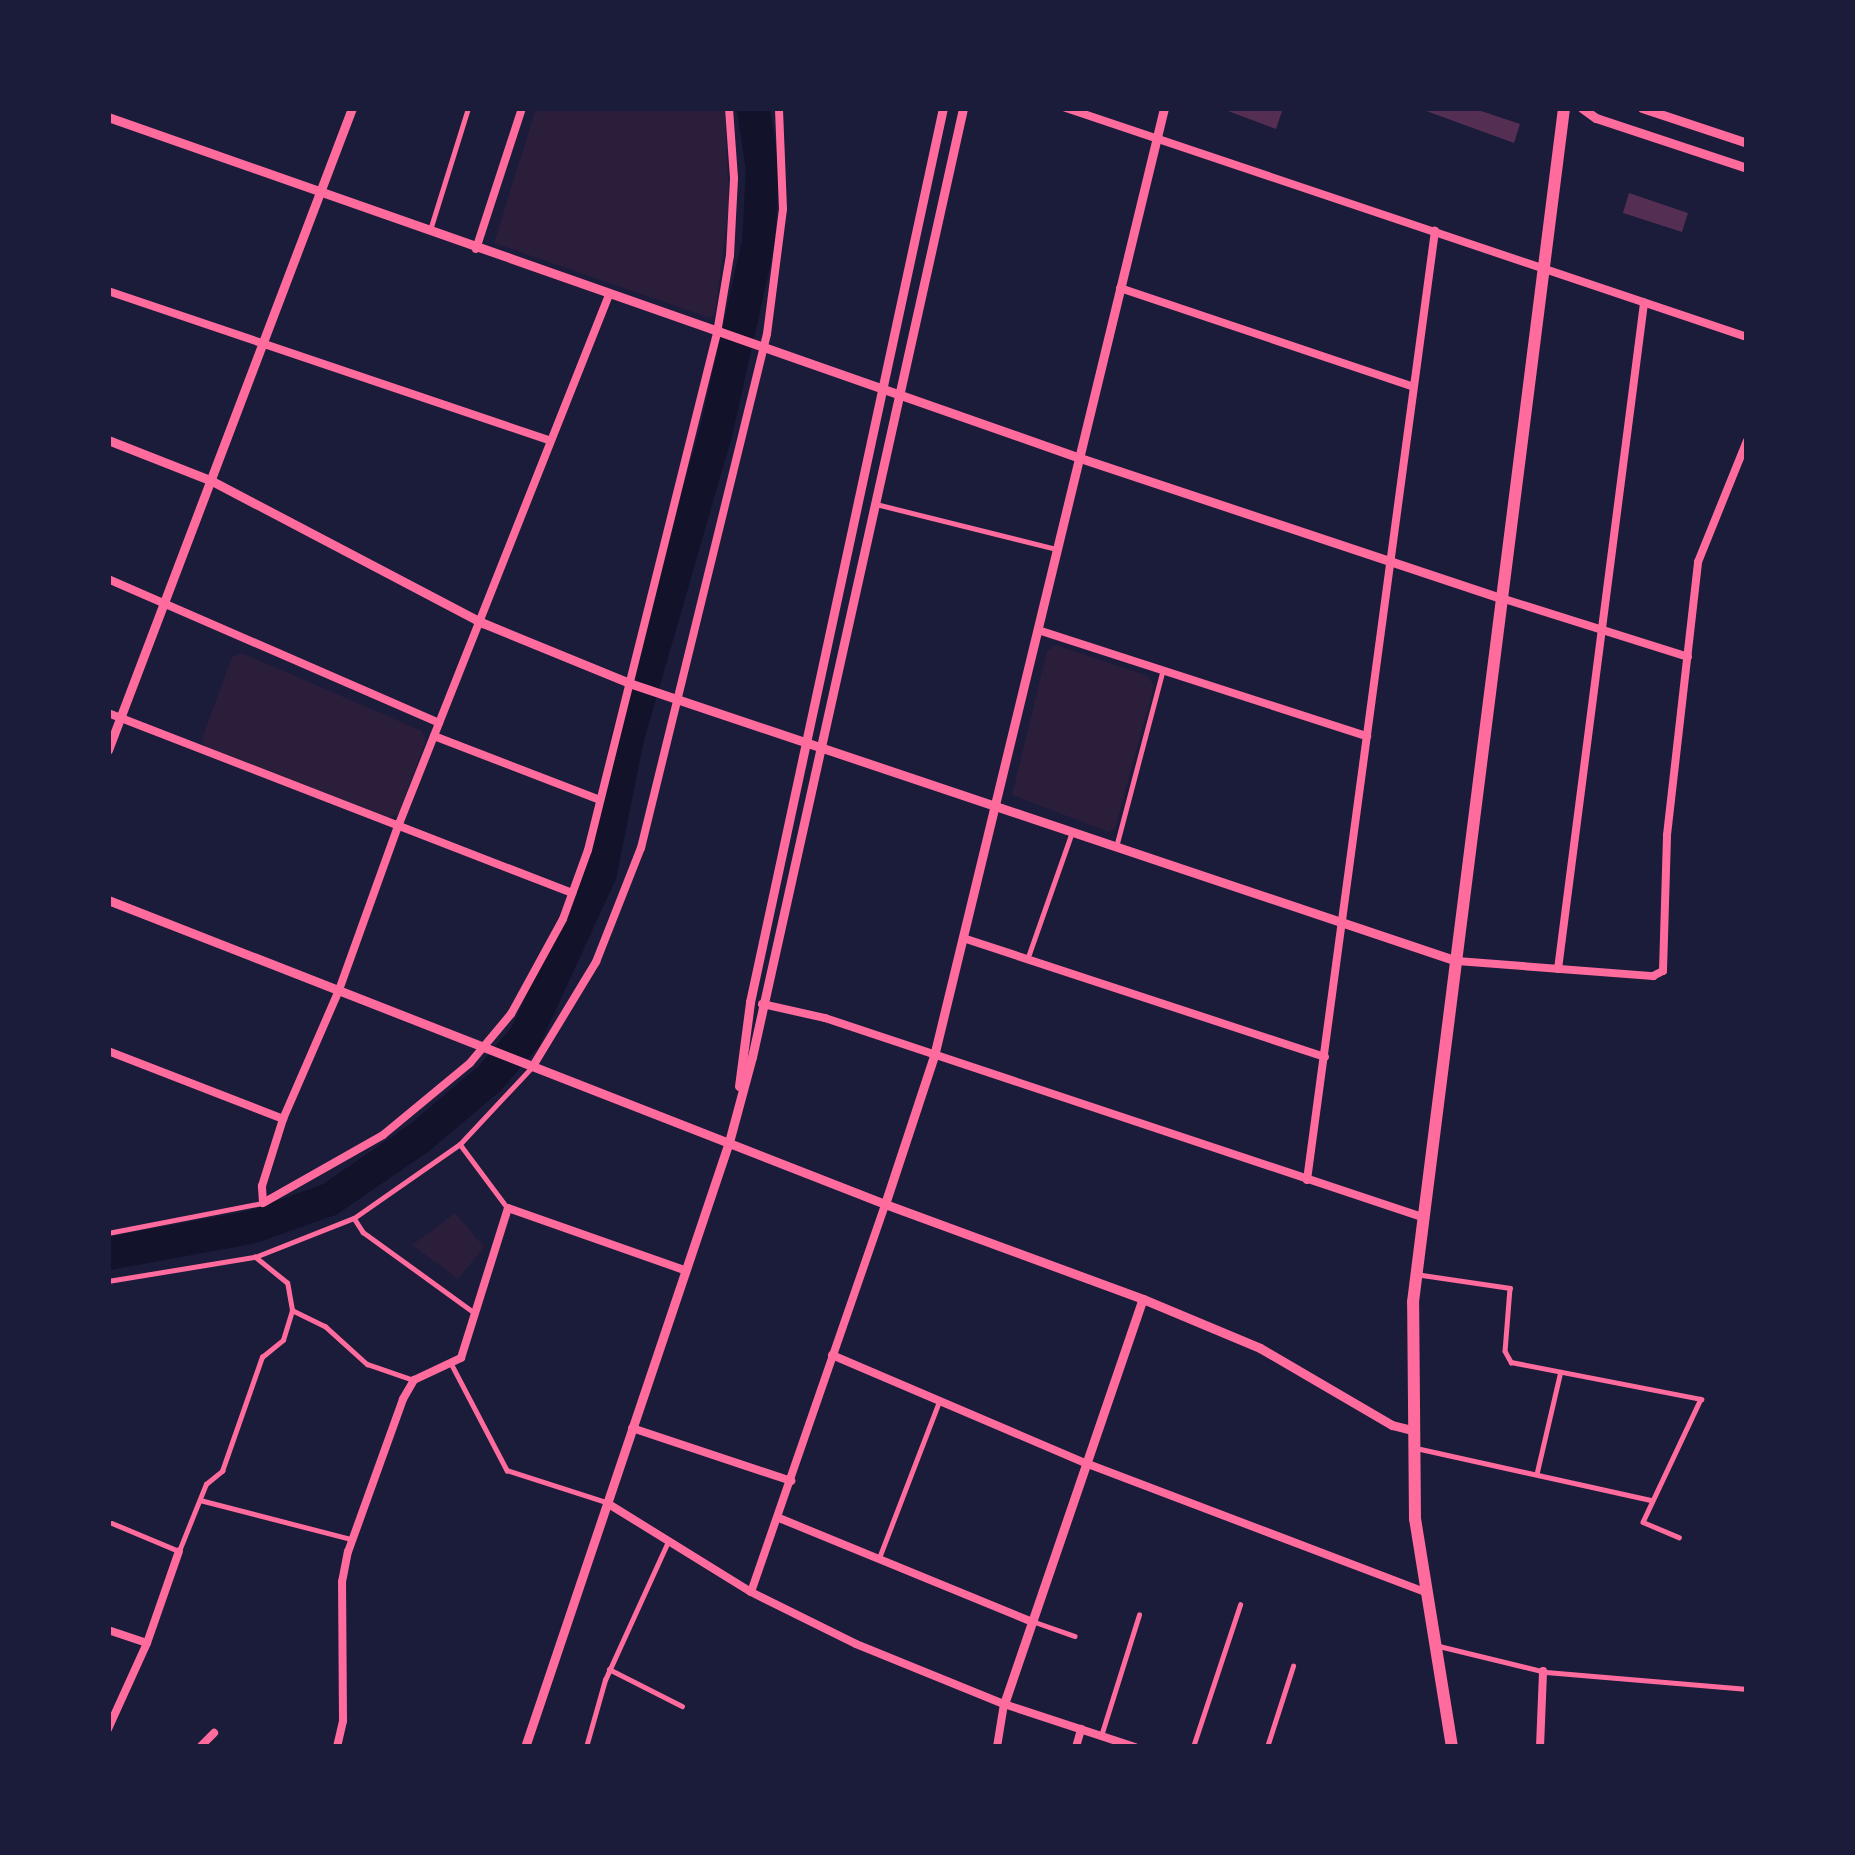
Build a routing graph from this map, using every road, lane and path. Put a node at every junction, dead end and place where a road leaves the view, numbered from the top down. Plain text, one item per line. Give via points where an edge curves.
1 (352, 108) edge
2 (468, 108) edge
3 (522, 108) edge
4 (729, 108) edge
5 (779, 108) edge
6 (943, 108) edge
7 (963, 108) edge
8 (1066, 108) edge
9 (1163, 108) edge
10 (1564, 108) edge
11 (1582, 108) edge
12 (1642, 108) edge
13 (108, 117) edge
14 (1156, 138) junction
15 (1747, 143) edge
16 (1747, 168) edge
17 (322, 194) junction
18 (1435, 230) junction
19 (430, 232) junction
20 (476, 249) junction
21 (1545, 268) junction
22 (1119, 287) junction
23 (108, 292) edge
24 (609, 295) junction
25 (1644, 303) junction
26 (717, 333) junction
27 (1747, 337) edge
28 (263, 342) junction
29 (764, 349) junction
30 (1412, 386) junction
31 (883, 390) junction
32 (898, 394) junction
33 (108, 440) edge
34 (549, 440) junction
35 (1747, 440) edge
36 (1080, 458) junction
37 (212, 481) junction
38 (875, 503) junction
39 (1057, 549) junction
40 (1391, 560) junction
41 (108, 578) edge
42 (1502, 598) junction
43 (164, 603) junction
44 (483, 623) junction
45 (1039, 630) junction
46 (1601, 631) junction
47 (1688, 657) junction
48 (1162, 673) junction
49 (631, 684) junction
50 (674, 699) junction
51 (114, 715) edge
52 (439, 723) junction
53 (434, 736) junction
54 (1366, 736) junction
55 (807, 743) junction
56 (824, 748) junction
57 (108, 750) edge
58 (600, 800) junction
59 (996, 806) junction
60 (397, 829) junction
61 (1072, 832) junction
62 (1116, 847) junction
63 (572, 892) junction
64 (108, 900) edge
65 (1343, 925) junction
66 (963, 938) junction
67 (1028, 960) junction
68 (1457, 962) junction
69 (1558, 969) junction
70 (339, 990) junction
71 (750, 1002) junction
72 (764, 1004) junction
73 (489, 1049) junction
74 (108, 1051) edge
75 (934, 1056) junction
76 (1325, 1057) junction
77 (530, 1065) junction
78 (737, 1103) junction
79 (283, 1119) junction
80 (729, 1142) junction
81 (460, 1144) junction
82 (1307, 1180) junction
83 (263, 1203) junction
84 (885, 1204) junction
85 (508, 1208) junction
86 (1422, 1217) junction
87 (354, 1218) junction
88 (108, 1233) edge
89 (255, 1257) junction
90 (684, 1270) junction
91 (1416, 1275) junction
92 (108, 1281) edge
93 (1143, 1299) junction
94 (292, 1310) junction
95 (475, 1313) junction
96 (832, 1355) junction
97 (452, 1364) junction
98 (1560, 1373) junction
99 (414, 1380) junction
100 (939, 1402) junction
101 (632, 1428) junction
102 (1412, 1430) junction
103 (1412, 1448) junction
104 (1088, 1464) junction
105 (1536, 1474) junction
106 (791, 1481) junction
107 (200, 1500) junction
108 (1650, 1500) junction
109 (606, 1502) junction
110 (778, 1518) junction
111 (112, 1523) dead end
112 (1679, 1537) dead end
113 (352, 1539) junction
114 (668, 1542) junction
115 (179, 1551) junction
116 (879, 1558) junction
117 (1423, 1591) junction
118 (751, 1592) junction
119 (1240, 1605) dead end
120 (1139, 1615) dead end
121 (1033, 1622) junction
122 (108, 1630) edge
123 (1075, 1636) dead end
124 (147, 1643) junction
125 (1433, 1646) junction
126 (1293, 1666) dead end
127 (609, 1669) junction
128 (1543, 1672) junction
129 (1747, 1689) edge
130 (1004, 1704) junction
131 (682, 1706) dead end
132 (108, 1729) edge
133 (1081, 1730) junction
134 (214, 1732) dead end
135 (1100, 1736) junction
136 (200, 1747) edge
137 (337, 1747) edge
138 (525, 1747) edge
139 (586, 1747) edge
140 (997, 1747) edge
141 (1076, 1747) edge
142 (1135, 1747) edge
143 (1193, 1747) edge
144 (1268, 1747) edge
145 (1452, 1747) edge
146 (1540, 1747) edge

1 - 17 street
2 - 19 lane
3 - 20 street
4 - 26 street via 730,255
5 - 29 street via 783,209
6 - 31 street
7 - 32 street
8 - 14 street
9 - 14 street
10 - 21 main road
11 - 16 street
12 - 15 street
13 - 17 street
14 - 18 street
14 - 22 street
17 - 19 street
17 - 28 street
18 - 21 street
18 - 30 street
19 - 20 street
20 - 24 street
21 - 25 street
21 - 42 main road
22 - 30 street
22 - 36 street
23 - 28 street
24 - 26 street
24 - 34 street
25 - 27 street
25 - 46 street
26 - 29 street
26 - 49 street
28 - 34 street
28 - 37 street
29 - 31 street
29 - 50 street
30 - 40 street
31 - 32 street
31 - 55 street
32 - 36 street
32 - 38 street
33 - 37 street
34 - 44 street
35 - 47 street via 1701,551
36 - 39 street
36 - 40 street
37 - 43 street
37 - 44 street
38 - 39 lane
38 - 56 street
39 - 45 street
40 - 42 street
40 - 54 street
41 - 43 street
42 - 46 street
42 - 68 main road
43 - 51 street
43 - 52 street
44 - 49 street
44 - 52 street
45 - 48 street
45 - 59 street
46 - 47 street
46 - 69 street
47 - 69 street via 1665,859 1666,965 1653,976
48 - 54 street
48 - 62 lane
49 - 50 street
49 - 58 street
50 - 55 street
50 - 77 street via 625,898 579,997
51 - 57 street
51 - 60 street
52 - 53 street
53 - 58 street
53 - 60 street
54 - 65 street
55 - 56 street
55 - 71 street
56 - 59 street
56 - 72 street
58 - 63 street
59 - 61 street
59 - 66 street
60 - 63 street
60 - 70 street
61 - 62 street
61 - 67 lane
62 - 65 street
63 - 73 street
64 - 70 street
65 - 68 street
65 - 76 street
66 - 67 street
66 - 75 street
67 - 76 street
68 - 69 street
68 - 86 main road
70 - 73 street
70 - 79 street
71 - 72 street
71 - 78 street
72 - 75 street
72 - 78 street
73 - 77 street
73 - 83 street via 383,1135
74 - 79 street
75 - 82 street
75 - 84 street
76 - 82 street
77 - 80 street
77 - 81 lane
78 - 80 street
79 - 83 street
80 - 84 street
80 - 90 street
81 - 85 lane
81 - 87 lane
82 - 86 street
83 - 88 lane
84 - 93 street
84 - 96 street
85 - 90 street
85 - 95 street
86 - 91 main road
87 - 89 lane
87 - 95 lane
89 - 92 lane
89 - 94 lane via 287,1283
90 - 101 street
91 - 98 lane via 1510,1288 1508,1359
91 - 102 main road
93 - 102 street via 1260,1348
93 - 104 street
94 - 99 lane via 325,1325 367,1364
94 - 107 lane via 283,1340 262,1357 222,1471
95 - 97 street
96 - 100 street
96 - 106 street
97 - 99 street
97 - 109 lane via 507,1470
98 - 105 lane
98 - 108 lane via 1701,1399
99 - 113 street
100 - 104 street
100 - 116 lane
101 - 106 street
101 - 109 street
102 - 103 main road
103 - 105 lane
103 - 117 main road
104 - 117 street
104 - 121 street
105 - 108 lane
106 - 110 street
107 - 113 lane
107 - 115 lane
108 - 112 lane via 1645,1526
109 - 114 street
109 - 138 street
110 - 116 street
110 - 118 street
111 - 115 lane
113 - 137 street via 342,1582
114 - 118 street
114 - 127 lane
115 - 124 street
116 - 121 street
117 - 125 main road
118 - 130 street
119 - 143 lane
120 - 135 lane
121 - 123 lane
121 - 130 street
122 - 124 street
124 - 132 street
125 - 128 lane
125 - 145 main road
126 - 144 lane
127 - 131 lane
127 - 139 lane
128 - 129 lane
128 - 146 street
130 - 133 street
130 - 140 street
133 - 135 street
133 - 141 street
134 - 136 street
135 - 142 street

